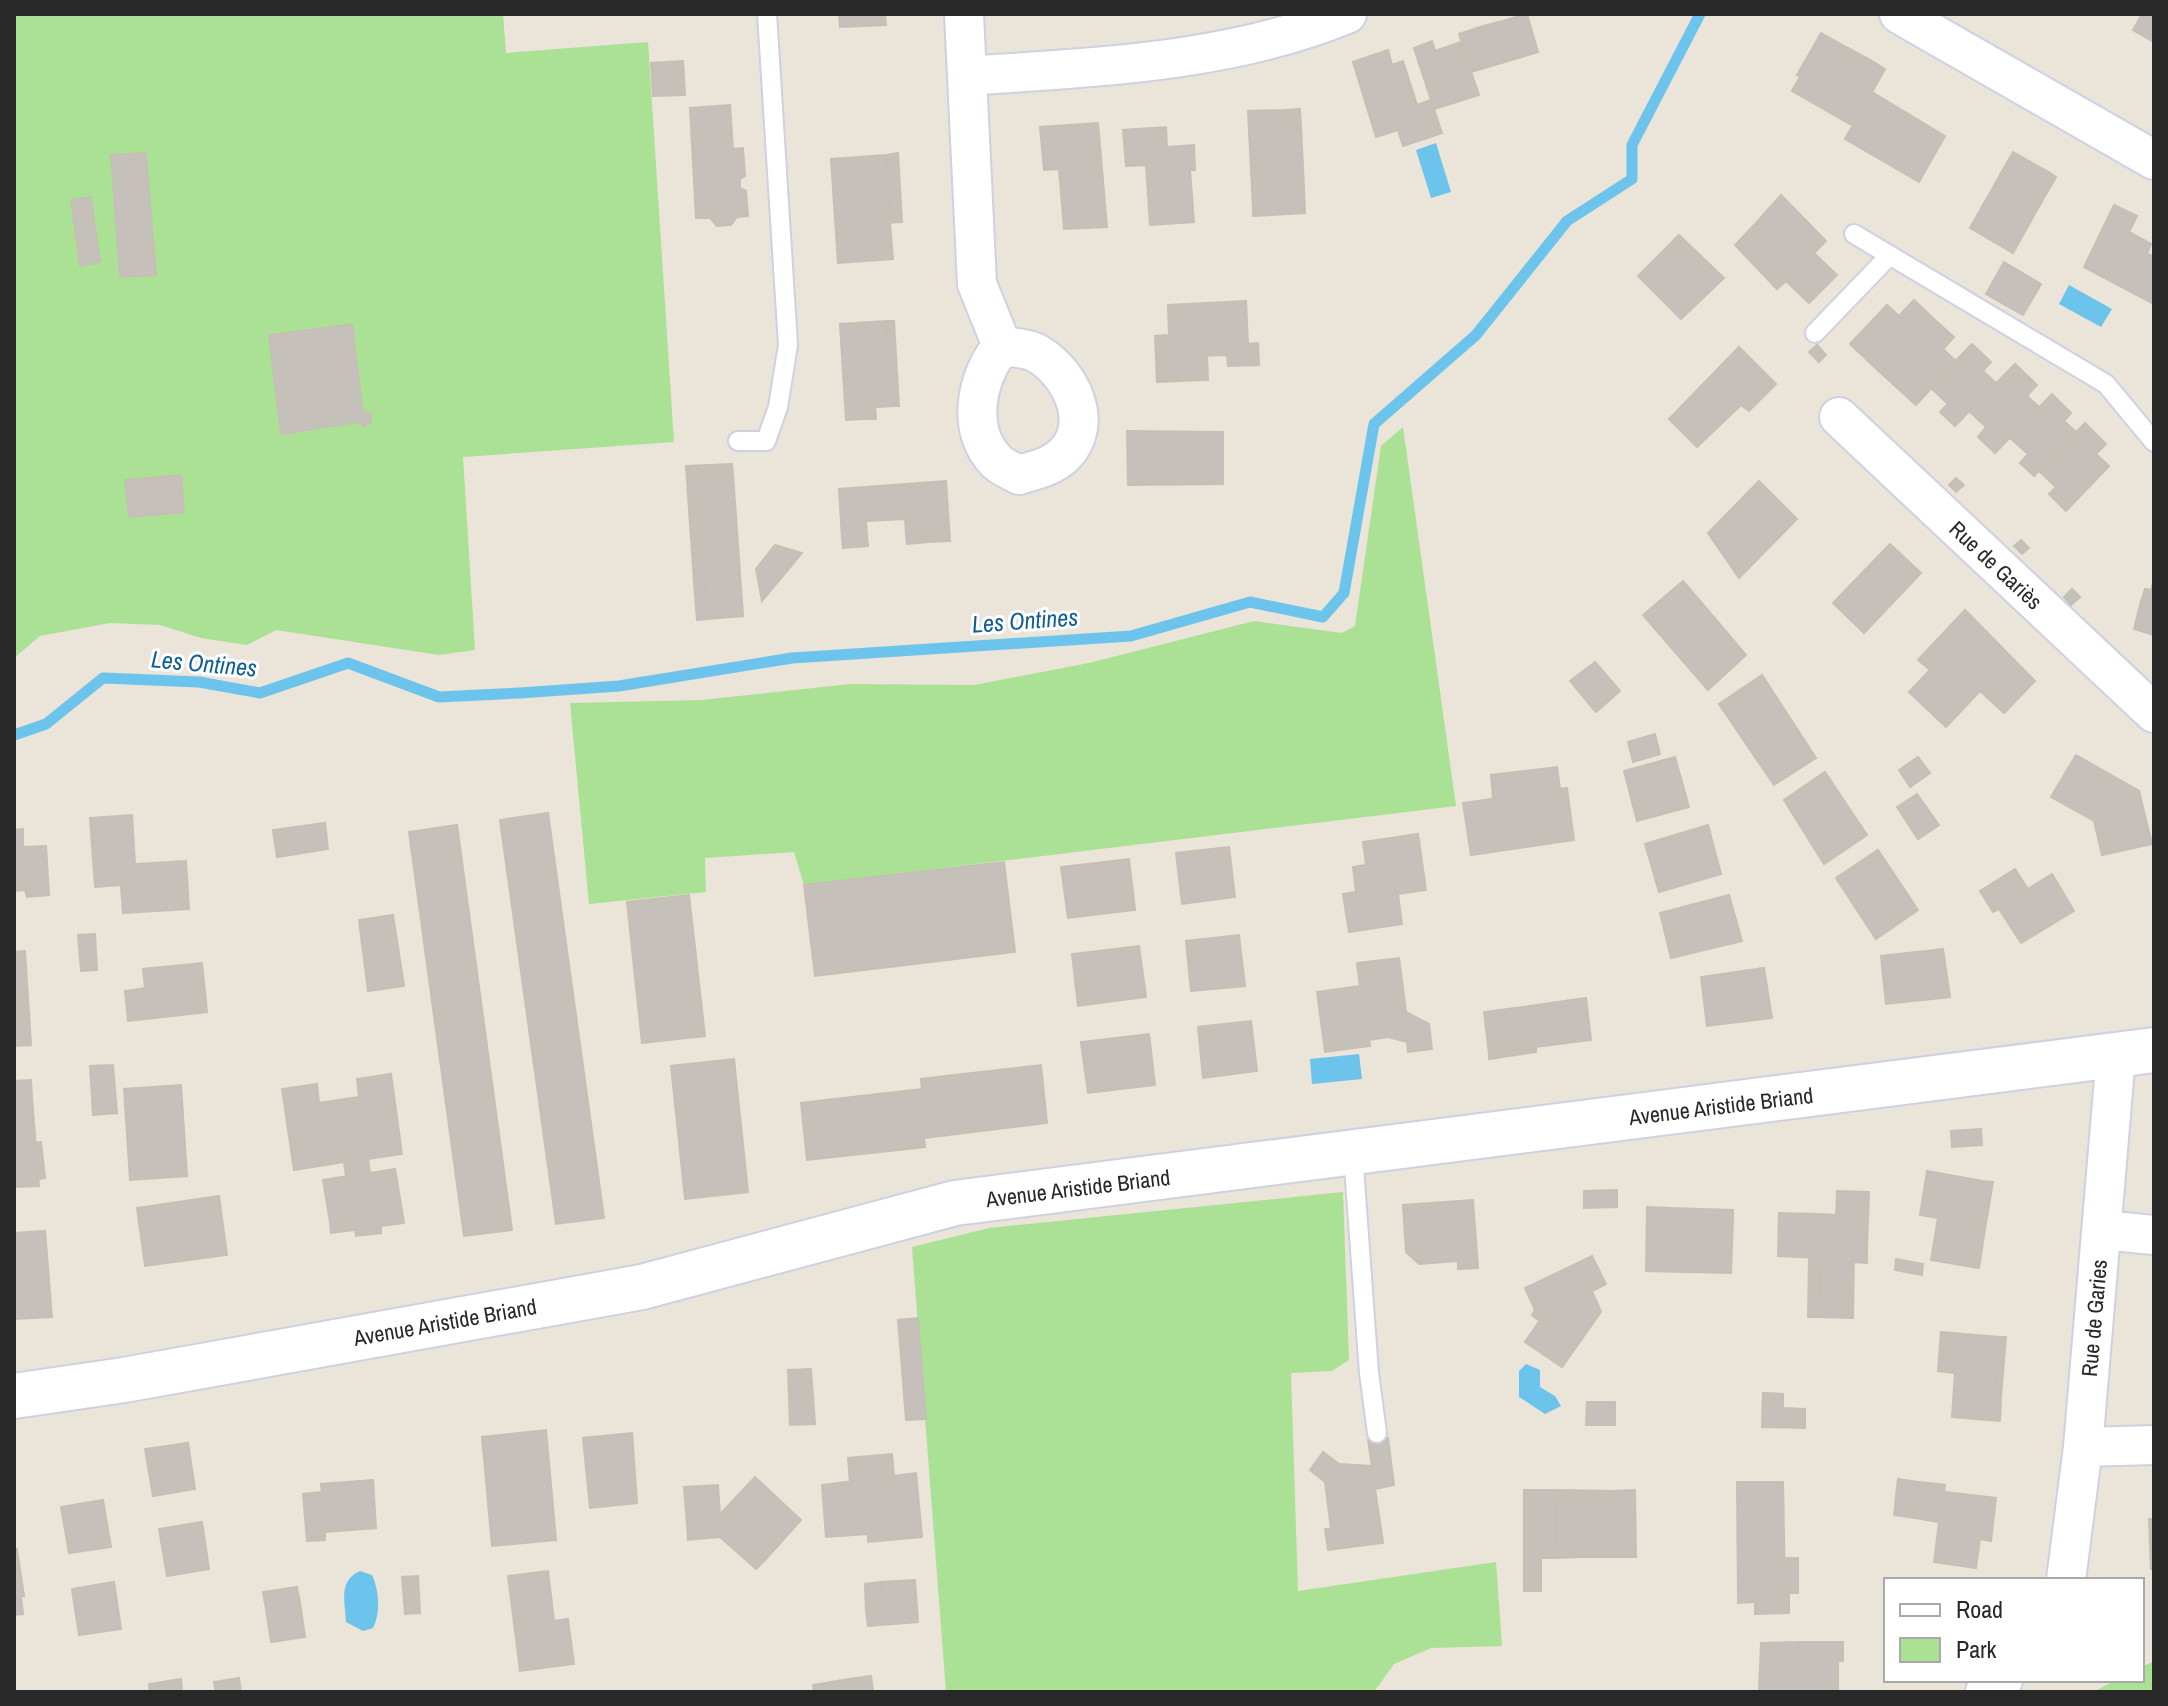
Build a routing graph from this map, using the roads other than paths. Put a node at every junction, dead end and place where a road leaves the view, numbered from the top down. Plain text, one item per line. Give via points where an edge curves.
1 (767, 14) edge
2 (964, 14) edge
3 (1347, 14) edge
4 (1899, 14) edge
5 (967, 76) junction
6 (2154, 160) edge
7 (1854, 234) dead end
8 (1890, 255) junction
9 (1815, 333) dead end
10 (1002, 346) dead end
11 (1839, 417) dead end
12 (738, 441) dead end
13 (2154, 442) edge
14 (2154, 713) edge
15 (2135, 1052) edge
16 (1353, 1153) junction
17 (2102, 1230) junction
18 (2154, 1235) edge
19 (14, 1396) edge
20 (1377, 1433) dead end
21 (2154, 1445) edge
22 (2083, 1447) junction
23 (2066, 1578) edge

1 - 12 lane via 788,345 778,407 766,441
2 - 5 street
3 - 5 street via 1305,32 1140,64
4 - 6 street
5 - 10 street via 977,284
7 - 8 lane
8 - 9 lane
8 - 13 lane via 2106,384
11 - 14 street, Rue de Gariès
15 - 16 street, Avenue Aristide Briand
15 - 17 street, Rue de Garies
16 - 19 street, Avenue Aristide Briand via 955,1203 642,1287
16 - 20 lane
17 - 18 street
17 - 22 street, Rue de Garies
21 - 22 street
22 - 23 street, Rue de Garies

